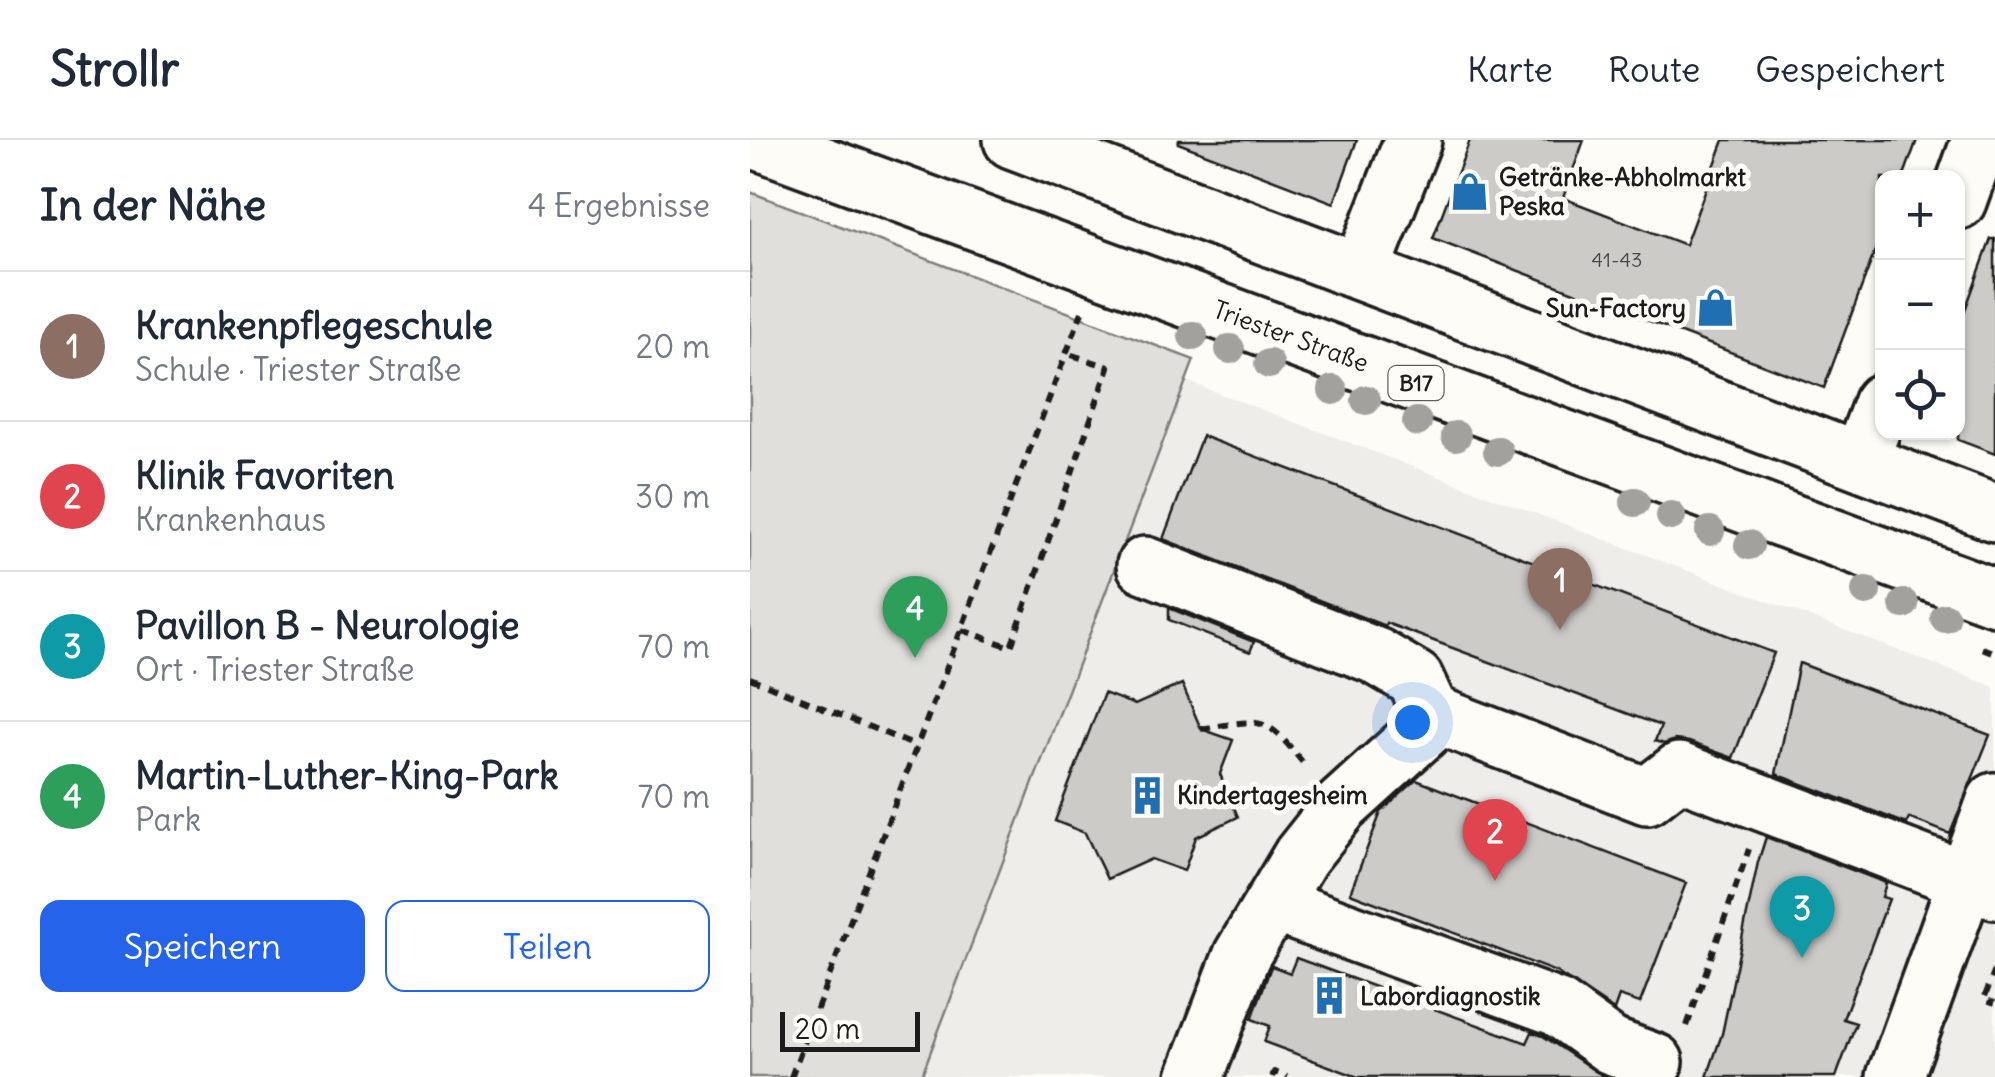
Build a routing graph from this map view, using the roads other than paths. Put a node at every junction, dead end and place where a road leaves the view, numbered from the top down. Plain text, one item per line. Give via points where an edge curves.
1 (754, 140) edge
2 (1012, 140) edge
3 (1412, 140) edge
4 (1980, 140) edge
5 (1965, 182) edge
6 (1360, 272) junction
7 (1875, 421) edge
8 (1860, 461) junction
9 (1995, 512) edge
10 (1145, 565) dead end
11 (1995, 597) edge
12 (1431, 713) junction
13 (1995, 802) edge
14 (1981, 886) edge
15 (1273, 904) junction
16 (1195, 1077) edge
17 (1650, 1077) edge
18 (1895, 1077) edge

1 - 11 main road, Triester Straße / B17
2 - 6 main road
3 - 6 main road
4 - 5 main road
6 - 8 main road
7 - 8 main road
8 - 9 main road
10 - 12 main road via 1376,656 1414,679
12 - 14 main road via 1647,796 1679,771
12 - 15 main road via 1427,728 1340,808
13 - 14 main road
14 - 18 main road
15 - 16 main road via 1242,956
15 - 17 main road via 1558,1008 1611,1046 1655,1062

